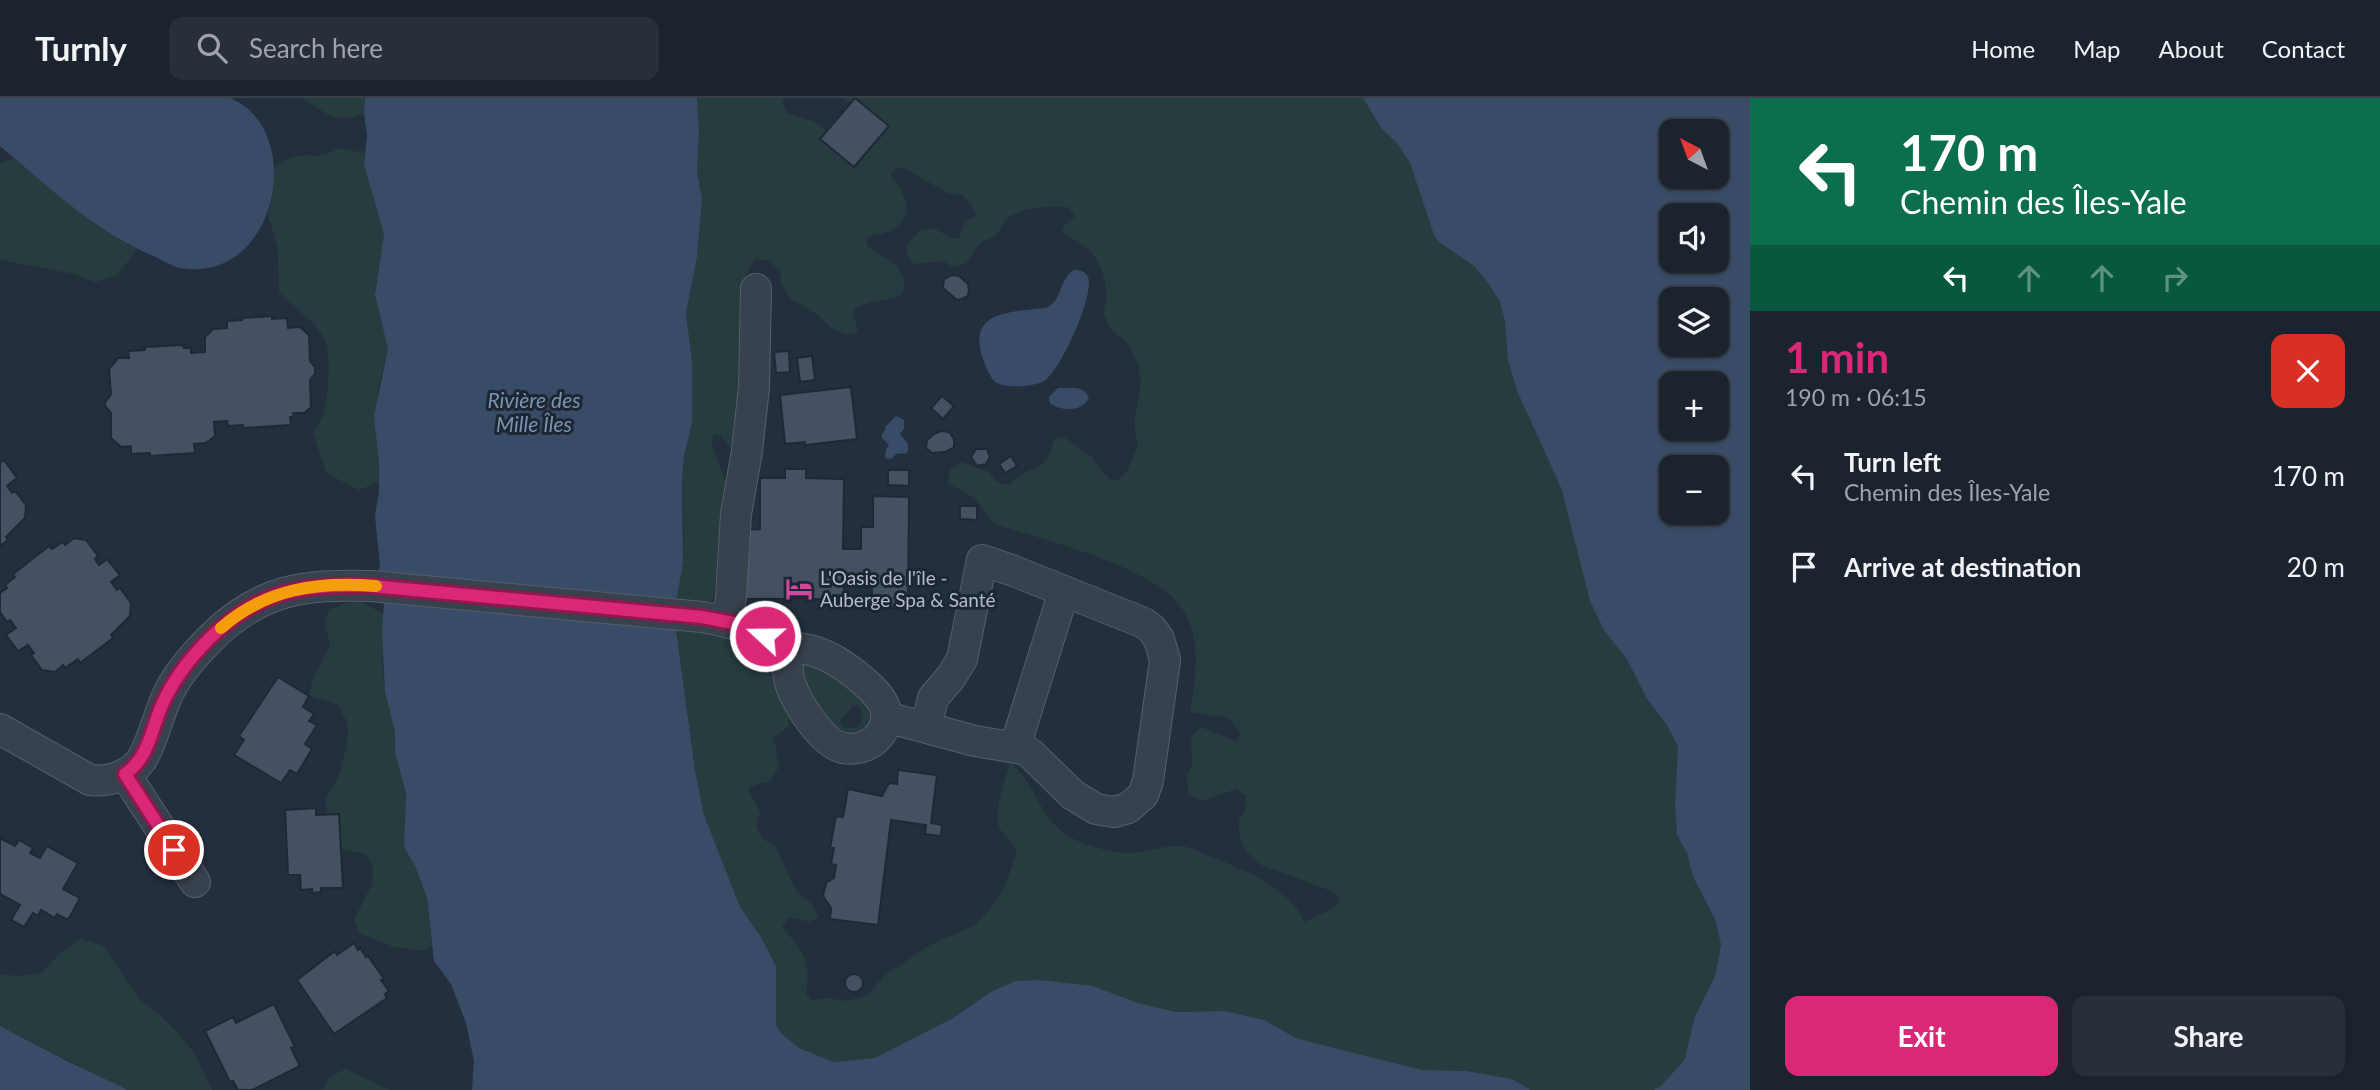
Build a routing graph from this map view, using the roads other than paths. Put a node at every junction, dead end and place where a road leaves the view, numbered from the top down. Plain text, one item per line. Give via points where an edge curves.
1 (756, 289) dead end
2 (1064, 591) junction
3 (727, 622) junction
4 (787, 650) junction
5 (886, 717) junction
6 (926, 728) junction
7 (0, 729) edge
8 (1015, 747) junction
9 (125, 774) junction
10 (195, 882) dead end

1 - 3 street via 754,387
2 - 6 street via 982,561 962,659 933,698
2 - 8 street
2 - 8 street via 1144,623 1163,648 1147,788 1128,808 1114,812 1096,809 1073,795 1031,754
3 - 4 street
3 - 9 street via 372,586 302,588 264,599 239,613 200,649 163,705 140,762
4 - 5 street via 811,650 842,664 877,695
4 - 5 street via 796,695 831,742 847,749 866,746 879,737
5 - 6 street
6 - 8 street
7 - 9 street via 90,780
9 - 10 street

